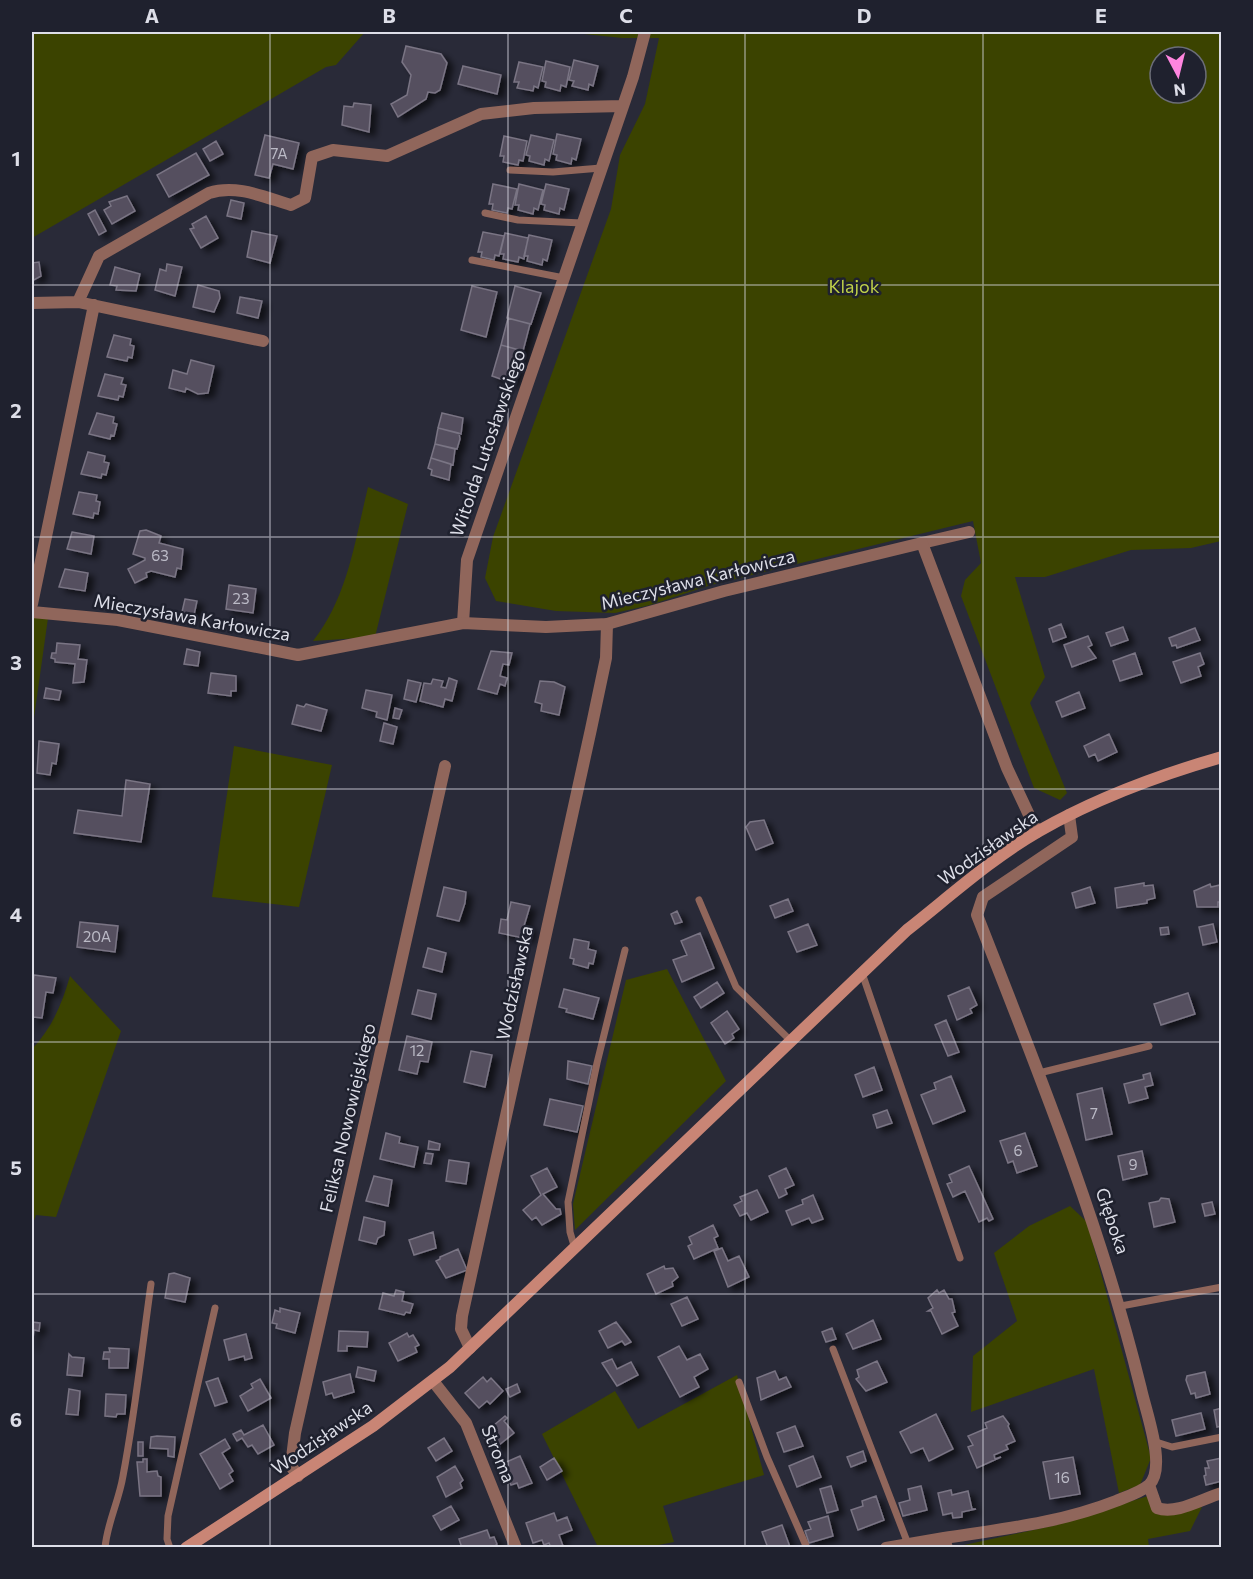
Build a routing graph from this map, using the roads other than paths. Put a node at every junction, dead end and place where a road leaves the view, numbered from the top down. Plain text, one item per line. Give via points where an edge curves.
1 (645, 32) edge
2 (622, 106) junction
3 (601, 168) junction
4 (510, 170) dead end
5 (485, 213) dead end
6 (582, 223) junction
7 (472, 260) dead end
8 (564, 278) junction
9 (78, 302) junction
10 (32, 303) edge
11 (93, 305) junction
12 (263, 341) dead end
13 (969, 532) dead end
14 (922, 543) junction
15 (32, 604) edge
16 (32, 612) edge
17 (463, 623) junction
18 (607, 624) junction
19 (1221, 757) edge
20 (445, 766) dead end
21 (1069, 815) junction
22 (1037, 832) junction
23 (699, 900) dead end
24 (625, 950) dead end
25 (862, 973) junction
26 (791, 1041) junction
27 (1149, 1046) dead end
28 (1039, 1073) junction
29 (575, 1249) junction
30 (960, 1258) dead end
31 (151, 1284) dead end
32 (1221, 1287) edge
33 (1120, 1306) junction
34 (215, 1308) dead end
35 (470, 1348) junction
36 (833, 1349) dead end
37 (433, 1381) junction
38 (739, 1382) dead end
39 (1221, 1437) edge
40 (1153, 1441) junction
41 (298, 1476) junction
42 (1149, 1485) junction
43 (1221, 1493) edge
44 (946, 1543) edge
45 (908, 1544) junction
46 (105, 1548) edge
47 (170, 1548) edge
48 (186, 1548) edge
49 (516, 1548) edge
50 (807, 1548) edge
51 (886, 1548) edge

1 - 2 street, Witolda Lutosławskiego
2 - 3 street, Witolda Lutosławskiego
2 - 9 street via 481,114 387,156 333,150 312,157 305,198 291,205 234,189 209,193 99,256
3 - 4 lane
3 - 6 street, Witolda Lutosławskiego
5 - 6 lane via 518,220
6 - 8 street, Witolda Lutosławskiego
7 - 8 lane
8 - 17 street, Witolda Lutosławskiego via 467,560
9 - 10 street
9 - 11 street
11 - 12 street
11 - 15 street
13 - 14 street, Mieczysława Karłowicza
14 - 18 street, Mieczysława Karłowicza via 723,591
14 - 22 street via 1007,768
16 - 17 street, Mieczysława Karłowicza via 118,620 298,655
17 - 18 street, Mieczysława Karłowicza via 546,627
18 - 35 street, Wodzisławska via 606,658 462,1316 461,1329
19 - 21 main road, Wodzisławska via 1154,779
20 - 41 street, Feliksa Nowowiejskiego via 295,1433 291,1466
21 - 22 main road, Wodzisławska
21 - 28 street, Głęboka via 1072,837 983,897 977,915
22 - 25 main road, Wodzisławska via 907,930
23 - 26 lane via 736,987
24 - 29 lane via 568,1202
25 - 26 main road, Wodzisławska
25 - 30 lane
26 - 29 main road, Wodzisławska
27 - 28 lane
28 - 33 street, Głęboka via 1094,1220
29 - 35 main road, Wodzisławska
31 - 46 lane via 129,1444
32 - 33 lane
33 - 40 street, Głęboka
34 - 47 lane via 168,1516
35 - 37 main road, Wodzisławska
36 - 45 lane
37 - 41 main road, Wodzisławska
37 - 49 street, Stroma via 466,1423
38 - 50 lane
39 - 40 lane via 1172,1447
40 - 42 street, Głęboka via 1157,1472
41 - 48 main road, Wodzisławska
42 - 43 street via 1157,1508 1162,1510
42 - 44 street via 1092,1510 1052,1522
44 - 45 street
45 - 51 street

